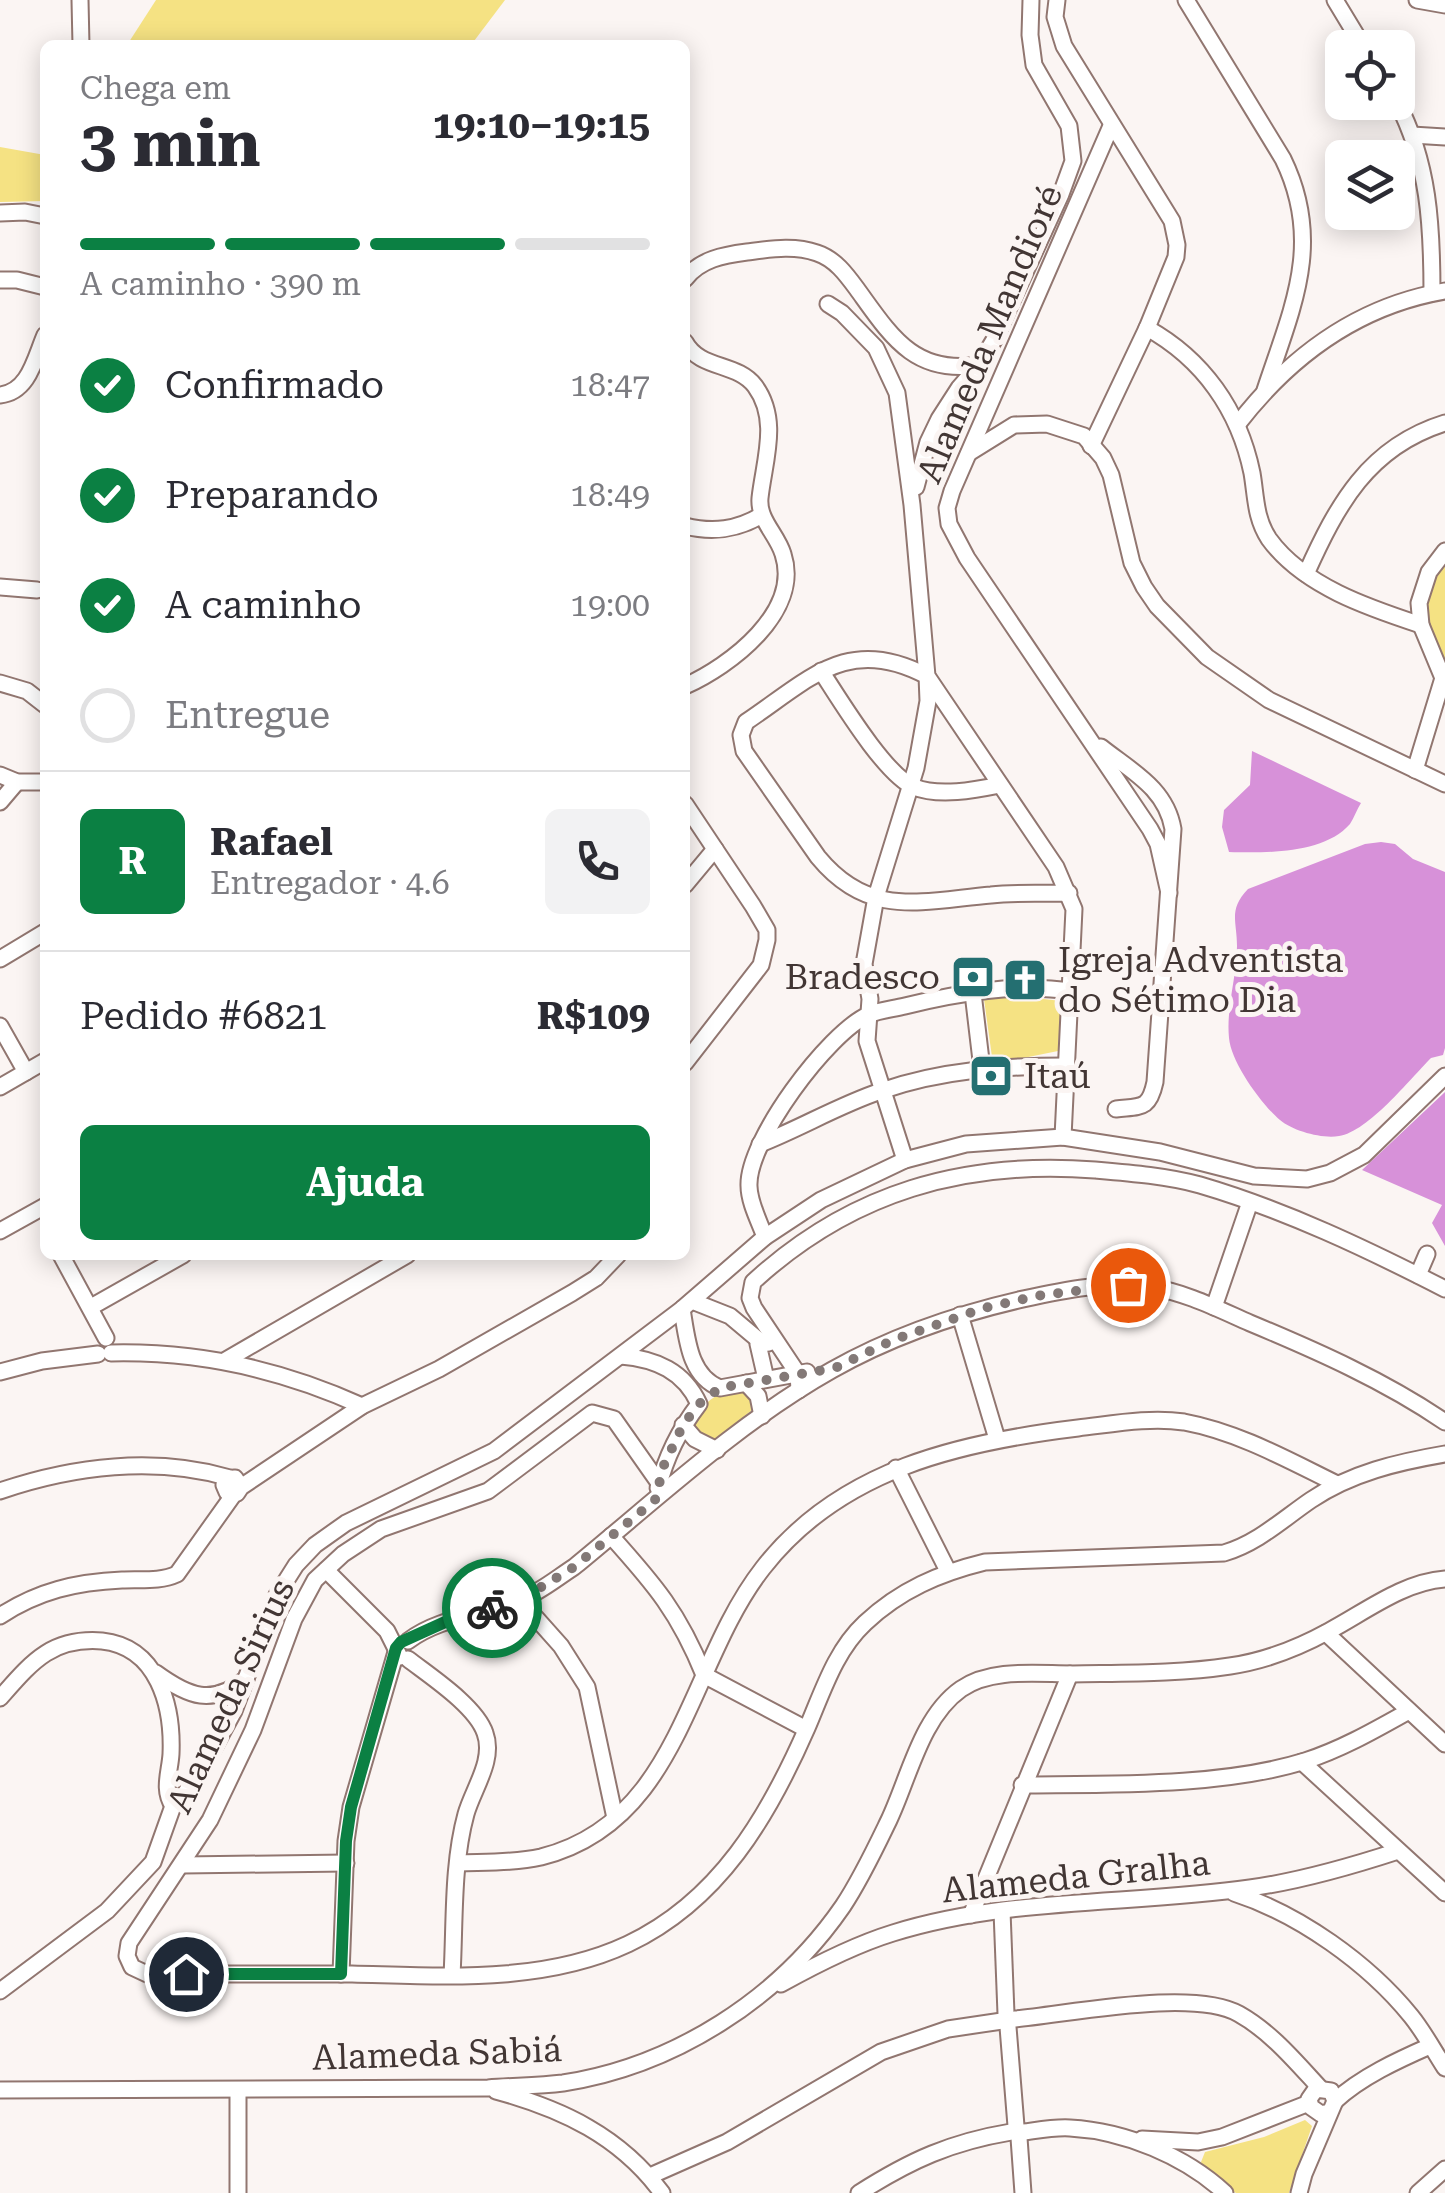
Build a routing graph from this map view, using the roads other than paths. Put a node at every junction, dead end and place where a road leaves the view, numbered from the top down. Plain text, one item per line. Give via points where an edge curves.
1 (80, 0) edge
2 (1032, 0) edge
3 (1057, 0) edge
4 (1186, 0) edge
5 (1335, 0) edge
6 (1353, 0) edge
7 (1418, 0) edge
8 (1445, 5) edge
9 (1348, 21) junction
10 (1353, 30) edge
11 (81, 40) edge
12 (1405, 120) edge
13 (1111, 126) junction
14 (1412, 135) junction
15 (1445, 137) edge
16 (1128, 150) junction
17 (1100, 153) junction
18 (0, 213) edge
19 (40, 215) edge
20 (690, 273) edge
21 (0, 280) edge
22 (40, 286) edge
23 (1439, 292) edge
24 (828, 304) dead end
25 (1288, 321) junction
26 (1147, 328) junction
27 (1314, 345) junction
28 (40, 346) edge
29 (690, 348) edge
30 (979, 365) junction
31 (1265, 390) junction
32 (0, 394) edge
33 (993, 401) junction
34 (1445, 423) edge
35 (1014, 425) junction
36 (1238, 425) junction
37 (905, 439) junction
38 (928, 442) junction
39 (1091, 446) junction
40 (966, 456) junction
41 (912, 506) junction
42 (762, 515) junction
43 (690, 527) edge
44 (1445, 551) edge
45 (1306, 574) junction
46 (0, 586) edge
47 (38, 590) dead end
48 (1422, 626) junction
49 (926, 644) junction
50 (901, 662) junction
51 (840, 663) junction
52 (821, 671) junction
53 (927, 676) junction
54 (0, 682) edge
55 (690, 683) edge
56 (40, 701) edge
57 (845, 708) junction
58 (954, 714) junction
59 (924, 726) junction
60 (986, 762) junction
61 (888, 766) junction
62 (916, 768) junction
63 (1414, 770) junction
64 (0, 775) edge
65 (1124, 776) junction
66 (17, 782) junction
67 (40, 782) edge
68 (1445, 784) edge
69 (911, 785) junction
70 (1000, 785) junction
71 (932, 790) junction
72 (962, 790) junction
73 (0, 802) edge
74 (690, 812) edge
75 (1166, 843) junction
76 (715, 849) junction
77 (690, 879) edge
78 (1069, 893) junction
79 (876, 898) junction
80 (40, 935) edge
81 (0, 959) edge
82 (1071, 991) junction
83 (973, 992) junction
84 (869, 1014) junction
85 (0, 1026) edge
86 (690, 1057) edge
87 (40, 1064) edge
88 (1066, 1066) junction
89 (982, 1069) junction
90 (26, 1072) junction
91 (1445, 1076) edge
92 (0, 1088) edge
93 (884, 1090) junction
94 (1116, 1108) dead end
95 (1062, 1137) junction
96 (760, 1144) junction
97 (905, 1160) junction
98 (1250, 1202) junction
99 (40, 1208) edge
100 (0, 1231) edge
101 (765, 1236) junction
102 (1427, 1254) dead end
103 (64, 1260) edge
104 (175, 1260) edge
105 (398, 1260) edge
106 (613, 1260) edge
107 (1418, 1275) junction
108 (1445, 1289) edge
109 (687, 1305) junction
110 (91, 1307) junction
111 (1214, 1307) junction
112 (960, 1315) junction
113 (769, 1343) junction
114 (106, 1344) junction
115 (622, 1356) junction
116 (226, 1360) junction
117 (0, 1372) edge
118 (766, 1379) junction
119 (798, 1382) junction
120 (746, 1383) junction
121 (720, 1388) junction
122 (699, 1404) junction
123 (362, 1406) junction
124 (762, 1416) junction
125 (1445, 1422) edge
126 (683, 1425) junction
127 (997, 1438) junction
128 (633, 1444) junction
129 (717, 1450) junction
130 (669, 1453) junction
131 (1445, 1454) edge
132 (896, 1468) junction
133 (1304, 1468) junction
134 (235, 1484) junction
135 (1337, 1484) junction
136 (663, 1485) junction
137 (0, 1490) edge
138 (1312, 1499) junction
139 (611, 1536) junction
140 (326, 1570) junction
141 (948, 1571) junction
142 (1445, 1579) edge
143 (520, 1600) junction
144 (0, 1616) edge
145 (1326, 1633) junction
146 (722, 1634) junction
147 (690, 1641) junction
148 (406, 1650) junction
149 (155, 1672) junction
150 (1070, 1674) junction
151 (704, 1675) junction
152 (246, 1679) junction
153 (0, 1698) edge
154 (1409, 1712) junction
155 (806, 1729) junction
156 (1445, 1744) edge
157 (1302, 1762) junction
158 (1022, 1785) junction
159 (609, 1789) junction
160 (636, 1798) junction
161 (173, 1806) junction
162 (615, 1818) junction
163 (1398, 1851) junction
164 (458, 1863) junction
165 (346, 1864) junction
166 (183, 1865) junction
167 (1287, 1882) junction
168 (1226, 1890) junction
169 (1445, 1893) edge
170 (1002, 1911) junction
171 (1287, 1914) junction
172 (970, 1916) junction
173 (827, 1927) junction
174 (841, 1953) junction
175 (341, 1974) junction
176 (452, 1975) junction
177 (769, 1990) junction
178 (0, 1991) edge
179 (1008, 2020) junction
180 (1430, 2046) junction
181 (1445, 2068) edge
182 (562, 2083) junction
183 (488, 2088) junction
184 (1320, 2088) junction
185 (0, 2090) edge
186 (238, 2091) junction
187 (1310, 2103) junction
188 (1332, 2107) junction
189 (557, 2109) junction
190 (1017, 2132) junction
191 (1123, 2138) junction
192 (1198, 2142) junction
193 (1192, 2167) junction
194 (1445, 2169) edge
195 (650, 2176) junction
196 (238, 2193) edge
197 (662, 2193) edge
198 (859, 2193) edge
199 (1023, 2193) edge
200 (1226, 2193) edge
201 (1299, 2193) edge
202 (1418, 2193) edge

1 - 11 street
2 - 30 street via 1034,65 1069,126 1073,161
3 - 13 street via 1058,34
4 - 25 street via 1291,176 1304,243
5 - 9 street
6 - 9 street
7 - 8 street
9 - 10 street
12 - 14 street
13 - 16 street
13 - 17 street, Alameda Mandioré
14 - 15 street
14 - 23 street via 1429,200
16 - 17 street
16 - 26 street via 1172,221 1177,245
17 - 33 street, Alameda Mandioré
18 - 19 street
20 - 30 street via 720,256 778,248 820,253 913,355 940,367
21 - 22 street
23 - 27 street via 1373,312
24 - 37 street via 862,331 887,366
25 - 27 street
25 - 31 street
26 - 36 street via 1205,373
26 - 39 street
27 - 31 street
28 - 32 street via 22,385
29 - 42 street via 699,358 743,374 760,394 770,454
30 - 38 street via 944,408
31 - 36 street
33 - 35 street via 1000,417
33 - 40 street, Alameda Mandioré
34 - 45 street via 1366,470 1335,513
35 - 39 street via 1066,428
35 - 40 street
36 - 45 street via 1264,531
37 - 38 street
37 - 41 street
38 - 41 street
39 - 63 street via 1116,490 1144,586 1207,657 1269,700
40 - 65 street, Alameda Mandioré via 952,491 949,524 1090,738
41 - 49 street
42 - 43 street via 724,530
42 - 55 street via 784,555 781,597 738,652
44 - 48 street via 1421,592
45 - 48 street
46 - 47 street
48 - 63 street via 1442,687
49 - 50 street via 912,661
49 - 53 street
50 - 51 street via 866,657
50 - 53 street
51 - 52 street
51 - 57 street
52 - 57 street
52 - 79 street via 746,722 744,751 832,874
53 - 58 street
53 - 59 street
54 - 56 street
57 - 61 street
58 - 59 street
58 - 60 street
59 - 62 street
60 - 70 street
60 - 72 street
61 - 62 street
61 - 69 street
62 - 69 street
62 - 71 street
63 - 68 street
64 - 66 street
65 - 75 street, Alameda Mandioré
65 - 75 street, Alameda Mandioré via 1165,802
66 - 67 street
66 - 73 street
69 - 71 street
69 - 79 street
70 - 72 street
70 - 78 street
71 - 72 street
74 - 76 street
75 - 94 street, Alameda Mandioré via 1169,892 1152,1100
76 - 77 street
76 - 86 street via 766,930 766,955
78 - 79 street via 898,904
78 - 82 street via 1075,925
79 - 84 street via 864,964
80 - 81 street
82 - 83 street
82 - 88 street
83 - 84 street
83 - 89 street
84 - 93 street via 867,1041
84 - 96 street via 838,1036
85 - 90 street
87 - 90 street
88 - 89 street
88 - 95 street
89 - 93 street
90 - 92 street
91 - 95 street via 1364,1155 1307,1179 1254,1176
93 - 96 street
93 - 97 street
95 - 97 street via 966,1144
96 - 101 street via 749,1186
97 - 101 street
98 - 107 street
98 - 111 street
98 - 113 street via 1142,1174 1041,1166 910,1188 838,1220 753,1282 750,1298
99 - 100 street
101 - 109 street
102 - 107 street
103 - 110 street
104 - 110 street
105 - 116 street
106 - 123 street via 572,1293
107 - 108 street
109 - 113 street via 730,1316
109 - 115 street
109 - 121 street via 696,1368
110 - 114 street
111 - 112 street via 1128,1285 1042,1295
111 - 125 street via 1310,1348
112 - 119 street
112 - 127 street
113 - 118 street via 758,1346
113 - 119 street
114 - 116 street
114 - 117 street
115 - 122 street via 644,1358 683,1378
115 - 152 street via 494,1450 316,1545 277,1595
116 - 123 street
118 - 119 street
118 - 120 street
119 - 124 street
120 - 121 street
120 - 124 street via 758,1396
121 - 122 street
122 - 126 street
123 - 134 street
124 - 129 street
126 - 129 street
126 - 130 street
127 - 132 street
127 - 133 street via 1165,1420 1245,1441
128 - 130 street via 648,1454
128 - 136 street
128 - 140 street, Alameda Sirius via 608,1416 584,1416 488,1490 381,1530
129 - 136 street
130 - 136 street
131 - 135 street
132 - 141 street
132 - 146 street via 808,1521 747,1590
133 - 135 street
133 - 138 street
134 - 137 street via 169,1467 123,1466
134 - 144 street via 171,1577 54,1589
135 - 138 street
136 - 139 street
138 - 141 street via 1252,1542 1224,1553 1007,1561
139 - 143 street
139 - 147 street via 662,1594
140 - 148 street
140 - 166 street, Alameda Sirius via 306,1593 253,1730
141 - 155 street via 864,1624 824,1682
142 - 145 street, Alameda Sabiá via 1418,1585
143 - 148 street via 454,1618
143 - 159 street via 587,1687
145 - 150 street, Alameda Sabiá via 1234,1666
145 - 154 street
146 - 147 street
146 - 151 street
147 - 151 street
148 - 164 street via 468,1709 487,1739
148 - 165 street via 355,1785
149 - 152 street via 181,1692 201,1696 223,1694
149 - 153 street via 117,1643 70,1641 48,1650
149 - 161 street via 169,1719 166,1795
150 - 158 street
150 - 173 street, Alameda Sabiá via 994,1676 952,1698 923,1740 870,1860
151 - 155 street
151 - 160 street via 661,1768
152 - 161 street via 216,1745
154 - 156 street
154 - 157 street
155 - 176 street via 738,1856 665,1924 574,1964
157 - 158 street via 1198,1778
157 - 163 street
158 - 172 street
159 - 160 street
159 - 162 street
160 - 162 street
161 - 178 street via 142,1876 107,1911
162 - 164 street via 553,1854
163 - 167 street, Alameda Gralha
163 - 169 street
164 - 176 street
165 - 166 street
165 - 175 street
166 - 175 street, Alameda Sirius via 134,1932 127,1956 132,1967 147,1974
167 - 168 street, Alameda Gralha
167 - 171 street
168 - 170 street, Alameda Gralha
168 - 171 street
170 - 172 street, Alameda Gralha
170 - 179 street
171 - 180 street via 1368,1974
172 - 174 street, Alameda Gralha via 892,1933
173 - 174 street
173 - 177 street, Alameda Sabiá
174 - 177 street, Alameda Gralha
175 - 176 street
177 - 182 street, Alameda Sabiá via 676,2047
179 - 184 street via 1212,2004 1257,2026
179 - 190 street
179 - 195 street via 937,2032 881,2052 727,2142
180 - 181 street
180 - 188 street via 1346,2091
182 - 183 street, Alameda Sabiá
182 - 189 street
183 - 186 street, Alameda Sabiá
183 - 189 street
184 - 187 street
184 - 188 street via 1331,2091
185 - 186 street, Alameda Sabiá
186 - 196 street
187 - 188 street via 1317,2112
187 - 192 street
188 - 201 street
189 - 195 street
190 - 191 street via 1066,2127
190 - 198 street via 938,2150
190 - 199 street
191 - 192 street
191 - 193 street
192 - 193 street
193 - 200 street
194 - 202 street
195 - 197 street

